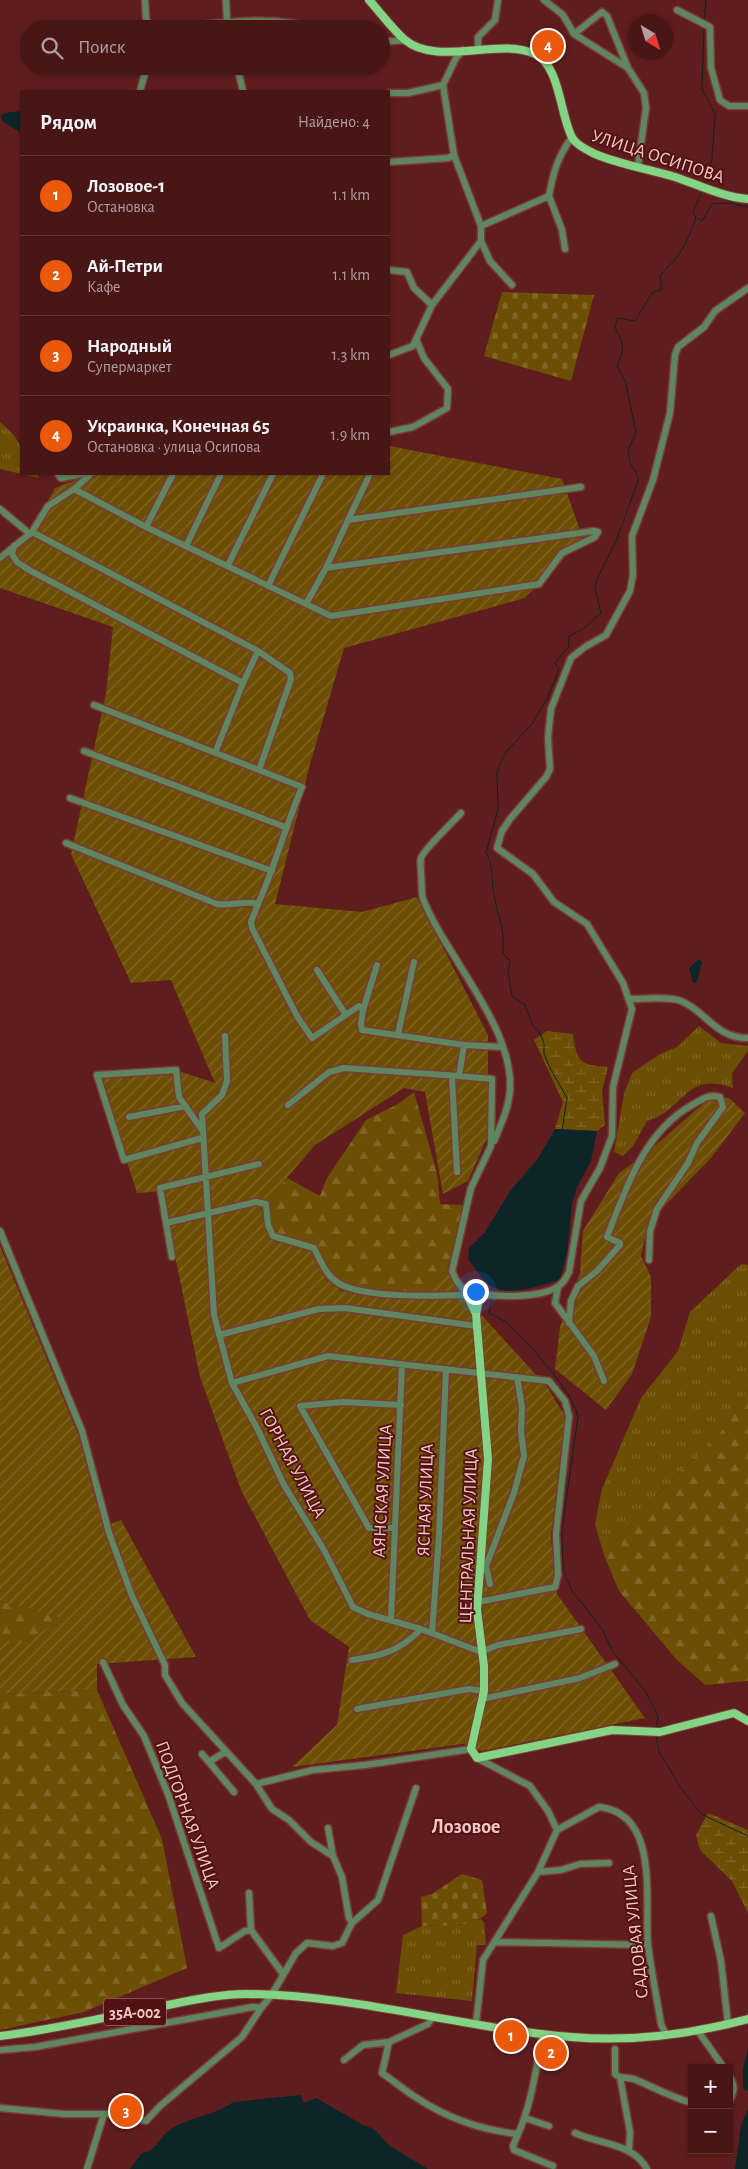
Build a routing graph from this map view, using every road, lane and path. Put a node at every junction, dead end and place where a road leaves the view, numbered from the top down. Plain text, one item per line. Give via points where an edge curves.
1 (145, 0) edge
2 (226, 0) edge
3 (369, 0) edge
4 (498, 0) edge
5 (544, 0) edge
6 (677, 10) dead end
7 (147, 20) edge
8 (229, 20) edge
9 (388, 20) edge
10 (390, 23) edge
11 (574, 34) junction
12 (406, 40) junction
13 (390, 41) edge
14 (478, 49) junction
15 (463, 50) junction
16 (628, 68) junction
17 (144, 75) edge
18 (239, 75) edge
19 (443, 86) junction
20 (140, 90) edge
21 (242, 90) edge
22 (390, 93) edge
23 (748, 106) edge
24 (572, 137) junction
25 (454, 155) junction
26 (390, 162) edge
27 (638, 166) junction
28 (549, 196) junction
29 (748, 199) edge
30 (481, 226) junction
31 (480, 241) junction
32 (565, 250) dead end
33 (390, 270) edge
34 (512, 285) dead end
35 (748, 288) edge
36 (432, 305) junction
37 (416, 339) junction
38 (390, 355) edge
39 (390, 432) edge
40 (58, 475) edge
41 (80, 475) edge
42 (85, 475) edge
43 (173, 475) edge
44 (221, 475) edge
45 (273, 475) edge
46 (323, 475) edge
47 (370, 475) edge
48 (581, 487) dead end
49 (73, 490) junction
50 (0, 509) edge
51 (348, 520) junction
52 (146, 527) junction
53 (31, 533) junction
54 (14, 546) junction
55 (186, 546) junction
56 (0, 558) edge
57 (228, 565) junction
58 (326, 568) junction
59 (268, 586) junction
60 (306, 604) junction
61 (258, 651) junction
62 (243, 683) junction
63 (94, 705) dead end
64 (84, 751) dead end
65 (215, 753) junction
66 (259, 770) junction
67 (70, 798) dead end
68 (461, 813) dead end
69 (285, 827) junction
70 (66, 843) dead end
71 (272, 871) junction
72 (258, 904) junction
73 (414, 962) dead end
74 (377, 965) dead end
75 (317, 970) dead end
76 (629, 996) junction
77 (637, 999) junction
78 (632, 1009) junction
79 (363, 1010) junction
80 (346, 1015) junction
81 (398, 1034) junction
82 (225, 1036) dead end
83 (748, 1038) edge
84 (464, 1044) junction
85 (503, 1047) junction
86 (456, 1076) junction
87 (288, 1105) dead end
88 (186, 1106) junction
89 (129, 1117) dead end
90 (202, 1130) junction
91 (202, 1138) junction
92 (491, 1146) junction
93 (259, 1164) dead end
94 (457, 1172) dead end
95 (205, 1176) junction
96 (208, 1213) junction
97 (166, 1223) junction
98 (0, 1231) edge
99 (172, 1257) dead end
100 (649, 1260) dead end
101 (558, 1287) junction
102 (480, 1294) junction
103 (467, 1295) junction
104 (476, 1314) junction
105 (569, 1323) junction
106 (476, 1326) junction
107 (219, 1335) junction
108 (402, 1364) junction
109 (446, 1369) junction
110 (480, 1372) junction
111 (517, 1377) junction
112 (604, 1381) dead end
113 (232, 1383) junction
114 (401, 1405) junction
115 (394, 1528) junction
116 (483, 1569) junction
117 (490, 1584) dead end
118 (478, 1602) junction
119 (391, 1620) junction
120 (581, 1629) dead end
121 (421, 1630) junction
122 (432, 1633) junction
123 (481, 1652) junction
124 (352, 1660) dead end
125 (103, 1662) dead end
126 (615, 1664) dead end
127 (483, 1695) junction
128 (357, 1709) dead end
129 (748, 1721) edge
130 (470, 1749) junction
131 (225, 1752) junction
132 (202, 1754) dead end
133 (477, 1758) junction
134 (209, 1762) junction
135 (256, 1784) junction
136 (416, 1788) dead end
137 (234, 1792) dead end
138 (328, 1828) dead end
139 (557, 1830) junction
140 (333, 1856) junction
141 (609, 1863) dead end
142 (538, 1872) junction
143 (249, 1893) dead end
144 (711, 1916) dead end
145 (352, 1923) junction
146 (251, 1930) junction
147 (494, 1942) junction
148 (648, 1945) junction
149 (283, 1974) junction
150 (271, 1996) junction
151 (261, 2008) junction
152 (432, 2016) junction
153 (748, 2019) edge
154 (476, 2024) junction
155 (728, 2024) junction
156 (698, 2031) junction
157 (542, 2034) junction
158 (666, 2035) junction
159 (0, 2036) edge
160 (389, 2042) junction
161 (615, 2048) dead end
162 (0, 2050) edge
163 (344, 2060) dead end
164 (721, 2064) edge
165 (620, 2077) junction
166 (733, 2081) edge
167 (733, 2095) edge
168 (688, 2102) edge
169 (0, 2108) edge
170 (104, 2114) junction
171 (525, 2118) junction
172 (549, 2126) dead end
173 (575, 2133) dead end
174 (518, 2134) junction
175 (629, 2149) junction
176 (553, 2166) dead end
177 (88, 2169) edge
178 (647, 2169) edge

1 - 7 street
2 - 8 street
3 - 9 main road, УЛИЦА ОСИПОВА
4 - 14 street via 495,20 478,38
5 - 11 street via 563,15
6 - 23 street via 710,27 711,68 720,100 729,106
10 - 12 main road, УЛИЦА ОСИПОВА
11 - 16 street
11 - 16 street via 602,12 607,16
12 - 13 street
12 - 15 main road, УЛИЦА ОСИПОВА via 435,50
14 - 15 main road, УЛИЦА ОСИПОВА
14 - 24 main road, УЛИЦА ОСИПОВА via 527,51 538,55 548,68 562,101
15 - 19 street
16 - 27 street via 644,93 646,108
17 - 20 street
18 - 21 street
19 - 22 street
19 - 25 street
24 - 27 main road, УЛИЦА ОСИПОВА via 594,154
24 - 28 street via 553,170
25 - 26 street
25 - 30 street
27 - 29 main road, УЛИЦА ОСИПОВА
28 - 30 street
28 - 32 street via 562,230
30 - 31 street
31 - 34 street via 490,261
31 - 36 street
33 - 36 street via 407,272 414,288
35 - 76 street via 714,310 704,327 678,347 670,413 656,470 632,536 632,583 606,635 572,658 551,709 548,737 550,769 502,831 497,850 533,874 554,902 587,924
36 - 37 street
37 - 38 street via 409,349
37 - 39 street via 424,358 448,389 447,408 413,427
40 - 41 street via 62,478
42 - 49 street
43 - 52 street
44 - 55 street
45 - 57 street
46 - 59 street
47 - 51 street
48 - 51 street
49 - 52 street
49 - 53 street via 48,506
50 - 53 street
51 - 58 street
52 - 55 street
53 - 54 street
53 - 61 street
54 - 56 street
54 - 62 street via 12,554 29,570
55 - 57 street
57 - 59 street
58 - 60 street
58 - 60 street via 598,532 595,537 562,553 539,584 330,616
59 - 60 street
61 - 62 street
61 - 66 street via 285,668 291,679
62 - 65 street
63 - 65 street
64 - 69 street
65 - 66 street
66 - 69 street via 302,787
67 - 71 street
68 - 85 street via 427,848 421,859 423,898 455,959 484,1003
69 - 71 street
70 - 72 street via 217,904
71 - 72 street
72 - 80 street via 252,928 312,1038
73 - 81 street
74 - 79 street
75 - 80 street
76 - 77 street
76 - 78 street
77 - 78 street
77 - 83 street via 679,999 718,1029
78 - 101 street via 613,1087 612,1136 600,1168 581,1202 569,1272
79 - 80 street via 359,1006
79 - 81 street via 362,1030
81 - 84 street
82 - 90 street via 227,1081 222,1095 202,1114
84 - 85 street
84 - 86 street
85 - 92 street via 510,1089 508,1103
86 - 87 street via 344,1068 330,1072
86 - 92 street via 492,1079
86 - 94 street
88 - 89 street
88 - 90 street
88 - 91 street via 179,1097 176,1070 97,1075 124,1160
90 - 91 street
91 - 95 street
92 - 103 street via 471,1188 452,1271
93 - 95 street
95 - 96 street
95 - 97 street via 160,1188
96 - 97 street
96 - 103 street via 256,1202 266,1204 268,1225 273,1236 314,1248 326,1273 343,1286 368,1292 432,1297
96 - 107 street, ГОРНАЯ УЛИЦА via 214,1315
97 - 99 street
98 - 131 street via 82,1431 109,1533 132,1596 165,1665 166,1675 182,1703
100 - 105 street via 650,1231 657,1209 723,1107 720,1097 706,1096 686,1108 664,1126 643,1152 607,1236 620,1242 620,1246 578,1286 571,1300
101 - 102 street via 536,1293
101 - 105 street via 555,1303
102 - 103 main road
102 - 104 main road
103 - 104 main road, ЦЕНТРАЛЬНАЯ УЛИЦА
104 - 106 main road, ЦЕНТРАЛЬНАЯ УЛИЦА
105 - 112 street via 594,1356
106 - 107 street via 344,1308 319,1309
106 - 110 main road, ЦЕНТРАЛЬНАЯ УЛИЦА
107 - 113 street, ГОРНАЯ УЛИЦА
108 - 109 street
108 - 113 street via 328,1356
108 - 114 street, АЯНСКАЯ УЛИЦА
109 - 110 street
109 - 122 street, ЯСНАЯ УЛИЦА
110 - 111 street
110 - 116 main road, ЦЕНТРАЛЬНАЯ УЛИЦА via 488,1459
111 - 116 street via 524,1456 514,1493
111 - 118 street via 549,1381 565,1401 569,1416 556,1534 558,1575 555,1586
113 - 119 street, ГОРНАЯ УЛИЦА via 258,1428 284,1485 324,1550 353,1607
114 - 115 street, АЯНСКАЯ УЛИЦА
114 - 115 street via 343,1402 300,1406 369,1528
115 - 119 street, АЯНСКАЯ УЛИЦА
116 - 117 street
116 - 118 main road, ЦЕНТРАЛЬНАЯ УЛИЦА
118 - 123 main road, ЦЕНТРАЛЬНАЯ УЛИЦА
119 - 121 street, ГОРНАЯ УЛИЦА
120 - 123 street via 498,1645
121 - 122 street, ГОРНАЯ УЛИЦА
121 - 124 street via 394,1652
122 - 123 street, ГОРНАЯ УЛИЦА
123 - 127 main road, ЦЕНТРАЛЬНАЯ УЛИЦА
125 - 146 street, ПОДГОРНАЯ УЛИЦА via 123,1705 144,1736 168,1794 219,1948
126 - 127 street via 580,1678
127 - 128 street via 469,1689
127 - 130 main road, ЦЕНТРАЛЬНАЯ УЛИЦА
129 - 133 main road via 734,1713 660,1732 612,1730
130 - 133 main road
130 - 135 street via 313,1770
131 - 134 street
131 - 135 street
132 - 134 street
133 - 139 street via 530,1786 548,1810
134 - 137 street
135 - 140 street via 272,1809
136 - 145 street via 378,1900
138 - 140 street
139 - 142 street
139 - 148 street, САДОВАЯ УЛИЦА via 600,1807 624,1816 633,1824 648,1879
140 - 145 street via 342,1878
141 - 142 street via 580,1864
142 - 147 street
143 - 146 street, ПОДГОРНАЯ УЛИЦА
144 - 155 street via 721,1960
145 - 149 street via 338,1945 307,1943 296,1953
146 - 149 street
147 - 148 street
147 - 154 street via 483,1960
148 - 158 street, САДОВАЯ УЛИЦА via 661,2024
149 - 150 street
150 - 151 street
150 - 152 main road, 35А-002 via 322,1999
150 - 159 main road, 35А-002 via 246,1994 207,1998
151 - 162 street via 35,2047
151 - 170 street via 242,2037 146,2121 130,2115
152 - 154 main road, 35А-002
152 - 160 street via 428,2024
153 - 155 main road, 35А-002
154 - 157 main road, 35А-002
155 - 156 main road, 35А-002
156 - 158 main road, 35А-002
156 - 164 street
157 - 158 main road, 35А-002 via 574,2038
157 - 171 street
160 - 163 street via 363,2045
160 - 174 street via 382,2074 445,2114 467,2123
161 - 165 street via 616,2074
165 - 168 street via 632,2078
165 - 175 street via 630,2132
166 - 167 street
169 - 170 street
170 - 177 street
171 - 172 street
171 - 174 street
173 - 175 street via 594,2142
174 - 176 street via 514,2150
175 - 178 street

